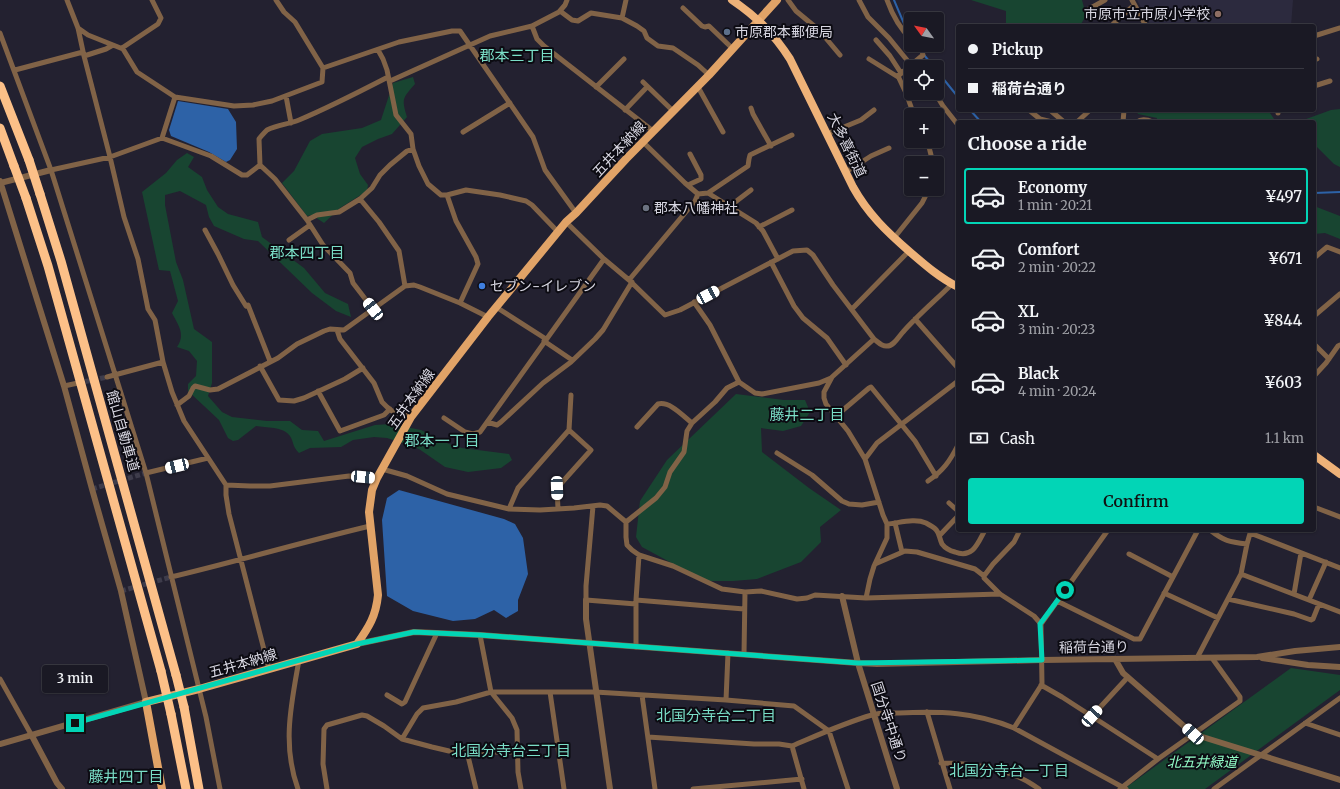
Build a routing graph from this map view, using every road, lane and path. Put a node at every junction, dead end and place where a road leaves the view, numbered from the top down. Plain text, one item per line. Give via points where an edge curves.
1 (67, 0) edge
2 (152, 0) edge
3 (276, 0) edge
4 (567, 0) edge
5 (626, 0) edge
6 (732, 0) edge
7 (777, 0) edge
8 (788, 0) edge
9 (859, 0) edge
10 (887, 0) edge
11 (1105, 0) edge
12 (1133, 2) edge
13 (684, 8) dead end
14 (1089, 10) dead end
15 (560, 11) junction
16 (622, 18) junction
17 (759, 20) junction
18 (1112, 24) edge
19 (1144, 24) edge
20 (532, 26) junction
21 (78, 28) junction
22 (1340, 28) edge
23 (904, 31) edge
24 (0, 33) edge
25 (1316, 35) edge
26 (876, 40) dead end
27 (113, 45) junction
28 (470, 45) junction
29 (122, 48) junction
30 (733, 49) junction
31 (378, 50) junction
32 (922, 52) edge
33 (83, 54) junction
34 (840, 55) dead end
35 (624, 59) dead end
36 (869, 59) dead end
37 (904, 60) edge
38 (917, 60) edge
39 (323, 68) junction
40 (15, 70) junction
41 (904, 71) edge
42 (709, 75) junction
43 (900, 75) junction
44 (389, 79) junction
45 (1330, 81) dead end
46 (0, 86) edge
47 (1316, 86) edge
48 (596, 87) junction
49 (698, 87) junction
50 (286, 96) junction
51 (174, 97) junction
52 (939, 100) edge
53 (510, 103) junction
54 (751, 108) dead end
55 (911, 108) edge
56 (625, 110) junction
57 (874, 110) dead end
58 (673, 111) junction
59 (1031, 112) edge
60 (1052, 112) edge
61 (1088, 112) edge
62 (1044, 120) edge
63 (1062, 120) edge
64 (1078, 120) edge
65 (956, 122) edge
66 (291, 123) junction
67 (0, 128) edge
68 (653, 131) junction
69 (463, 132) dead end
70 (724, 132) dead end
71 (827, 134) junction
72 (792, 135) dead end
73 (162, 138) junction
74 (643, 142) junction
75 (771, 146) junction
76 (889, 148) dead end
77 (413, 149) junction
78 (690, 154) dead end
79 (110, 157) junction
80 (260, 165) junction
81 (51, 170) junction
82 (846, 172) junction
83 (0, 183) edge
84 (688, 185) junction
85 (751, 190) dead end
86 (708, 193) junction
87 (698, 194) junction
88 (447, 195) junction
89 (926, 196) edge
90 (360, 199) junction
91 (730, 206) junction
92 (792, 210) dead end
93 (576, 213) junction
94 (566, 222) junction
95 (309, 223) junction
96 (759, 227) junction
97 (205, 230) dead end
98 (558, 232) junction
99 (894, 238) junction
100 (289, 240) dead end
101 (909, 251) junction
102 (1340, 252) edge
103 (1316, 256) edge
104 (778, 258) junction
105 (604, 259) junction
106 (771, 262) junction
107 (631, 281) junction
108 (405, 286) junction
109 (955, 286) edge
110 (1340, 294) edge
111 (694, 302) junction
112 (460, 303) junction
113 (496, 307) junction
114 (373, 309) junction
115 (852, 309) junction
116 (1316, 314) edge
117 (488, 317) junction
118 (915, 319) junction
119 (337, 330) junction
120 (874, 339) junction
121 (545, 340) junction
122 (1340, 345) edge
123 (1316, 346) edge
124 (1329, 359) junction
125 (572, 360) junction
126 (270, 361) junction
127 (163, 362) junction
128 (846, 365) junction
129 (260, 366) junction
130 (956, 366) edge
131 (363, 368) junction
132 (116, 374) junction
133 (1316, 374) edge
134 (107, 376) tunnel mouth
135 (832, 378) junction
136 (739, 382) junction
137 (78, 383) tunnel mouth
138 (956, 383) edge
139 (64, 386) junction
140 (952, 386) junction
141 (956, 389) edge
142 (318, 391) junction
143 (570, 395) dead end
144 (177, 405) junction
145 (390, 409) junction
146 (836, 416) junction
147 (411, 417) junction
148 (444, 418) dead end
149 (487, 422) junction
150 (692, 423) junction
151 (902, 424) junction
152 (637, 427) dead end
153 (569, 430) junction
154 (956, 448) edge
155 (777, 453) dead end
156 (1316, 456) edge
157 (208, 458) junction
158 (865, 459) junction
159 (382, 469) junction
160 (146, 473) junction
161 (1340, 474) edge
162 (936, 476) junction
163 (377, 478) junction
164 (928, 481) dead end
165 (226, 485) junction
166 (879, 502) junction
167 (949, 503) dead end
168 (593, 506) junction
169 (1316, 508) edge
170 (510, 509) junction
171 (558, 509) junction
172 (956, 509) edge
173 (956, 518) edge
174 (1340, 518) edge
175 (626, 522) junction
176 (895, 523) junction
177 (887, 524) junction
178 (370, 526) junction
179 (984, 532) edge
180 (1019, 532) edge
181 (1107, 532) edge
182 (1197, 532) edge
183 (1213, 532) edge
184 (1251, 532) edge
185 (940, 535) junction
186 (1247, 544) junction
187 (902, 552) junction
188 (1301, 553) junction
189 (1129, 554) dead end
190 (639, 555) junction
191 (240, 560) junction
192 (1326, 562) junction
193 (875, 564) junction
194 (1340, 568) edge
195 (1241, 574) junction
196 (984, 576) junction
197 (171, 577) junction
198 (1173, 577) junction
199 (745, 592) junction
200 (1000, 594) junction
201 (1164, 594) junction
202 (1294, 594) junction
203 (842, 596) junction
204 (866, 598) junction
205 (586, 600) junction
206 (1228, 600) junction
207 (1309, 600) junction
208 (636, 602) junction
209 (1057, 602) junction
210 (1319, 604) junction
211 (744, 609) junction
212 (1340, 612) edge
213 (1218, 618) junction
214 (1040, 624) junction
215 (437, 633) junction
216 (480, 635) junction
217 (590, 643) junction
218 (357, 644) junction
219 (636, 647) junction
220 (1340, 647) edge
221 (728, 653) junction
222 (744, 654) junction
223 (1257, 657) junction
224 (1197, 658) junction
225 (1212, 658) junction
226 (1115, 659) junction
227 (299, 660) junction
228 (1042, 660) junction
229 (858, 663) junction
230 (1340, 668) edge
231 (269, 669) junction
232 (1128, 677) junction
233 (0, 679) edge
234 (1041, 685) junction
235 (199, 689) junction
236 (491, 692) junction
237 (550, 692) junction
238 (596, 692) junction
239 (387, 695) dead end
240 (642, 695) junction
241 (1340, 698) edge
242 (726, 700) junction
243 (146, 702) junction
244 (927, 712) junction
245 (874, 714) junction
246 (1092, 716) junction
247 (1305, 723) junction
248 (1014, 728) junction
249 (830, 731) junction
250 (1193, 734) junction
251 (1340, 735) edge
252 (32, 736) junction
253 (648, 738) junction
254 (402, 739) junction
255 (0, 744) edge
256 (792, 746) junction
257 (467, 752) junction
258 (517, 752) junction
259 (1259, 756) junction
260 (1158, 759) junction
261 (941, 763) junction
262 (802, 779) junction
263 (1340, 780) edge
264 (1122, 788) edge
265 (62, 789) edge
266 (162, 789) edge
267 (186, 789) edge
268 (199, 789) edge
269 (220, 789) edge
270 (298, 789) edge
271 (327, 789) edge
272 (476, 789) edge
273 (521, 789) edge
274 (564, 789) edge
275 (610, 789) edge
276 (655, 789) edge
277 (693, 789) edge
278 (804, 789) edge
279 (848, 789) edge
280 (897, 789) edge
281 (950, 789) edge
282 (1039, 789) edge
283 (1214, 789) edge

1 - 21 street
2 - 29 street via 161,18 158,24
3 - 39 street via 295,22
4 - 15 street
5 - 16 street
6 - 17 highway, 大多喜街道
7 - 17 main road, 五井本納線
8 - 34 street
9 - 37 street via 868,17 889,38
10 - 23 street
11 - 14 street
12 - 18 street
12 - 19 street
13 - 30 street via 702,26 709,26
15 - 16 street via 572,20 578,21 590,13
15 - 20 street
16 - 42 street via 644,31 647,38 658,46 673,48
17 - 30 main road, 五井本納線
17 - 71 highway, 大多喜街道 via 790,59
20 - 28 street via 490,36
20 - 48 street via 537,39 544,46
21 - 27 street
21 - 33 street
22 - 25 street
24 - 40 street
26 - 43 street via 890,56
27 - 29 street
27 - 33 street
28 - 31 street via 457,30 399,42
28 - 44 street
28 - 53 street
29 - 51 street via 137,72
30 - 42 main road, 五井本納線
31 - 39 street
31 - 44 street
32 - 38 street via 923,55
33 - 40 street
33 - 79 street
35 - 48 street
36 - 43 street
39 - 50 street via 322,82
40 - 81 street
41 - 43 street
42 - 49 main road, 五井本納線
43 - 55 street
44 - 66 street
44 - 77 street via 396,116 411,134
45 - 47 street
46 - 268 highway, 館山自動車道, bridge via 40,194 61,261 176,675
48 - 56 street
49 - 58 main road, 五井本納線
49 - 70 street
50 - 51 street via 253,105 234,106
50 - 66 street
51 - 73 street
52 - 65 street
53 - 69 street
53 - 93 street via 533,137 545,170
54 - 75 street
56 - 58 street via 645,84
56 - 68 street
57 - 71 street via 861,120
58 - 68 main road, 五井本納線
59 - 62 street
60 - 63 street
61 - 64 street
66 - 80 street via 275,127 261,136
67 - 267 highway, 館山自動車道, bridge via 48,266 161,671
68 - 74 main road, 五井本納線
71 - 82 highway, 大多喜街道
72 - 75 street
73 - 79 street
73 - 80 street via 211,156 242,175 247,175
74 - 84 street
74 - 93 main road, 五井本納線
75 - 86 street via 750,155 748,166
76 - 82 street
77 - 88 street via 428,184 441,195
77 - 90 street via 390,165
78 - 84 street via 701,179
79 - 81 street
79 - 127 street via 124,217 138,259 148,309 155,320
80 - 95 street via 275,179
81 - 83 street
81 - 132 street
82 - 99 highway, 大多喜街道 via 865,207
83 - 139 street
84 - 87 street
85 - 91 street
86 - 87 street
86 - 91 street
87 - 107 street
88 - 98 street via 466,190 519,199 532,205
88 - 112 street via 456,221 478,264
89 - 99 street
90 - 95 street via 338,212 317,215
90 - 108 street via 399,251
91 - 96 street
92 - 96 street
93 - 94 main road, 五井本納線
94 - 98 main road, 五井本納線
94 - 105 street
95 - 100 street
95 - 114 street via 322,245 350,273 353,283
96 - 104 street
97 - 126 street via 232,285 247,305
98 - 113 main road, 五井本納線
99 - 101 highway, 大多喜街道
101 - 109 highway, 大多喜街道
101 - 115 street
102 - 103 street via 1327,248
104 - 106 street
104 - 115 street via 793,251 807,250
105 - 107 street
105 - 121 street
106 - 111 street
106 - 128 street via 794,306 803,318 827,338
107 - 111 street via 665,315
107 - 125 street via 603,330
108 - 112 street via 414,285
108 - 114 street
109 - 118 street
110 - 116 street
111 - 136 street via 710,325
112 - 117 street
113 - 117 main road, 五井本納線
113 - 121 street
114 - 119 street via 344,330
115 - 120 street
117 - 147 main road, 五井本納線
118 - 120 street via 890,346 886,347
118 - 130 street
119 - 126 street via 324,331
119 - 131 street via 340,339
120 - 128 street
121 - 125 street
121 - 149 street
122 - 124 street
123 - 124 street
124 - 133 street
125 - 149 street via 497,425
126 - 129 street
127 - 132 street
127 - 144 street
128 - 135 street
129 - 142 street via 280,400 294,401
129 - 144 street via 218,389 210,390 195,386 189,396
131 - 142 street
131 - 145 street via 374,383 382,402
132 - 134 street
132 - 160 street
135 - 136 street via 819,384 762,394 755,393
135 - 146 street via 825,388 824,398
136 - 150 street via 727,388
137 - 139 street
138 - 140 street
139 - 243 street via 121,591
140 - 141 street
140 - 151 street
142 - 145 street via 340,431 384,415
143 - 153 street
144 - 157 street via 184,421
145 - 147 street
146 - 151 street via 871,387
146 - 158 street
147 - 159 main road, 五井本納線
148 - 149 street via 465,432 473,434 480,432
150 - 152 street via 663,403 658,404
150 - 175 street via 687,431 684,452 670,472 666,487
151 - 158 street via 877,443
151 - 162 street
153 - 170 street via 518,488
153 - 171 street via 591,450 557,488
154 - 162 street
155 - 166 street via 812,475 842,501 862,505
156 - 161 highway
157 - 160 street
157 - 165 street
158 - 166 street
159 - 163 main road, 五井本納線
159 - 170 street via 407,476 447,494
160 - 197 street
162 - 164 street
163 - 165 street via 349,476 270,486
163 - 178 main road, 五井本納線 via 370,501
165 - 191 street via 229,514
166 - 177 street
167 - 172 street
168 - 171 street
168 - 175 street via 607,506
168 - 205 street
169 - 174 street
170 - 171 street
173 - 185 street
175 - 190 street via 627,544
176 - 177 street
176 - 185 street via 925,522
176 - 187 street
177 - 193 street via 887,538
178 - 191 street
178 - 218 main road, 五井本納線 via 378,595 373,620
179 - 185 street via 975,548 962,555 946,548
180 - 196 street via 1014,542
181 - 209 street
182 - 198 street
183 - 186 street via 1232,543
184 - 186 street
184 - 188 street
186 - 195 street
187 - 193 street
187 - 196 street via 905,550 924,554 976,569
188 - 192 street
188 - 202 street
189 - 198 street
190 - 199 street via 673,566 722,589
190 - 208 street
191 - 197 street
191 - 231 street
192 - 194 street
192 - 207 street
193 - 204 street
195 - 202 street
195 - 206 street
196 - 200 street
197 - 235 street
198 - 201 street
199 - 203 street via 761,591 797,599 815,595
199 - 211 street
200 - 204 street
200 - 214 street via 1034,616
201 - 209 street via 1140,639 1134,639
201 - 213 street
202 - 207 street
203 - 204 street
203 - 229 street, 国分寺中通り
205 - 208 street
205 - 217 street
206 - 210 street via 1311,620
206 - 213 street
207 - 210 street
208 - 211 street
208 - 219 street
209 - 214 street
210 - 212 street
211 - 222 street
213 - 224 street
214 - 228 street
215 - 216 street, 稲荷台通り
215 - 218 street, 稲荷台通り via 414,632
215 - 239 street via 405,702 402,704
216 - 217 street, 稲荷台通り
216 - 236 street
217 - 219 street, 稲荷台通り
217 - 238 street
218 - 227 main road, 五井本納線
219 - 221 street, 稲荷台通り
220 - 223 street, 稲荷台通り
221 - 222 street, 稲荷台通り
221 - 242 street
222 - 229 street, 稲荷台通り
223 - 225 street, 稲荷台通り
223 - 230 street, 稲荷台通り
224 - 225 street, 稲荷台通り
224 - 226 street, 稲荷台通り
225 - 250 street via 1240,697 1240,701
226 - 228 street, 稲荷台通り
226 - 232 street
227 - 231 main road, 五井本納線
227 - 270 street via 290,708 288,737 289,756
228 - 229 street, 稲荷台通り
228 - 234 street
229 - 245 street, 国分寺中通り
231 - 235 main road, 五井本納線
232 - 246 street
232 - 250 street
233 - 252 street
234 - 246 street
234 - 248 street
235 - 243 main road, 五井本納線
235 - 269 street
236 - 237 street
236 - 254 street via 423,708
236 - 258 street via 512,718 517,730
237 - 238 street
237 - 274 street
238 - 240 street
238 - 275 street
240 - 242 street
240 - 253 street
241 - 247 street
242 - 249 street via 794,706
243 - 252 street
243 - 266 main road
244 - 245 street
244 - 248 street via 976,716
244 - 261 street
245 - 249 street
245 - 280 street, 国分寺中通り
246 - 260 street
247 - 251 street
247 - 259 street
248 - 264 street
249 - 256 street
249 - 279 street
250 - 259 street
250 - 260 street
252 - 255 street
252 - 265 street
253 - 256 street
253 - 276 street
254 - 257 street via 449,751
254 - 271 street via 362,715 327,725 324,729 323,764
256 - 262 street
257 - 258 street
257 - 272 street
258 - 273 street
259 - 263 street
259 - 283 street
260 - 264 street
261 - 281 street
261 - 282 street via 991,767 1016,775
262 - 277 street
262 - 278 street

